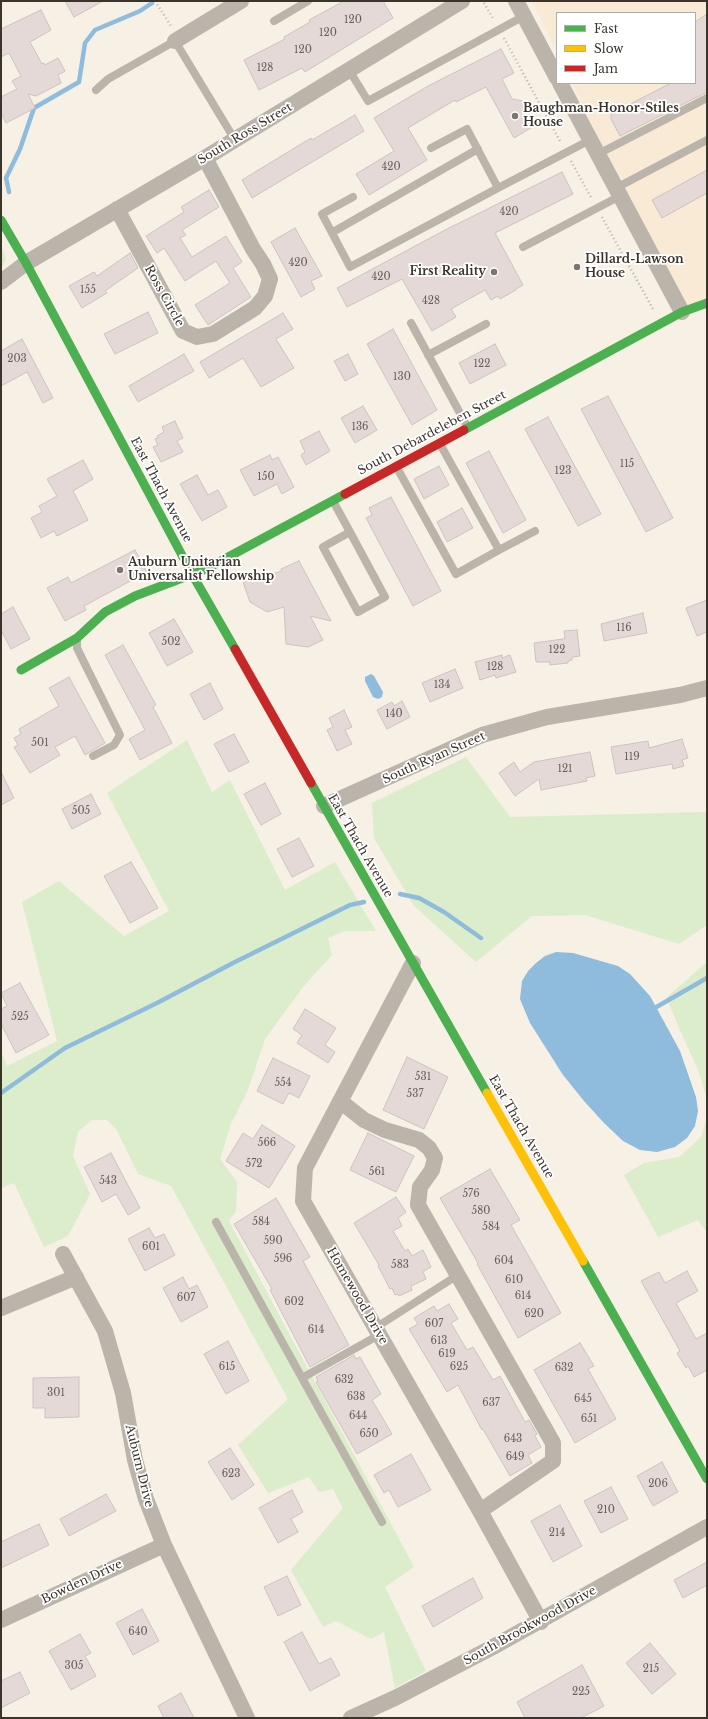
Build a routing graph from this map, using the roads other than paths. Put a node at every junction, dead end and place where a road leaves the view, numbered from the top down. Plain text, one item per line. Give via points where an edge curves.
1 (241, 1) edge
2 (308, 1) edge
3 (462, 1) edge
4 (516, 1) edge
5 (524, 16) junction
6 (274, 21) dead end
7 (176, 40) junction
8 (349, 70) junction
9 (556, 76) edge
10 (561, 84) edge
11 (96, 90) dead end
12 (707, 98) edge
13 (235, 140) junction
14 (707, 140) edge
15 (594, 147) junction
16 (431, 148) dead end
17 (478, 149) junction
18 (205, 158) junction
19 (498, 188) junction
20 (618, 192) junction
21 (353, 197) dead end
22 (117, 208) junction
23 (1, 220) edge
24 (333, 232) junction
25 (523, 247) dead end
26 (26, 264) junction
27 (1, 282) edge
28 (707, 302) edge
29 (682, 312) junction
30 (411, 323) dead end
31 (486, 324) dead end
32 (428, 355) junction
33 (467, 428) junction
34 (440, 443) junction
35 (396, 466) junction
36 (332, 501) junction
37 (535, 531) dead end
38 (350, 532) junction
39 (499, 550) junction
40 (192, 574) junction
41 (77, 638) junction
42 (21, 670) dead end
43 (707, 688) edge
44 (93, 756) dead end
45 (324, 806) junction
46 (413, 963) junction
47 (340, 1102) junction
48 (216, 1222) dead end
49 (63, 1254) dead end
50 (458, 1275) junction
51 (76, 1277) junction
52 (1, 1308) edge
53 (377, 1332) junction
54 (302, 1378) junction
55 (707, 1479) edge
56 (480, 1511) junction
57 (382, 1522) dead end
58 (707, 1527) edge
59 (164, 1546) junction
60 (1, 1620) edge
61 (541, 1622) junction
62 (247, 1718) edge
63 (350, 1718) edge

1 - 7 street
2 - 6 lane
3 - 8 street, South Ross Street
4 - 5 street
5 - 8 lane via 368,101
5 - 9 street
7 - 11 lane via 108,79
7 - 13 lane
8 - 13 street, South Ross Street
10 - 15 street
12 - 15 lane
13 - 18 street, South Ross Street
14 - 20 lane
15 - 19 lane
15 - 20 street
16 - 17 lane via 467,129
17 - 19 lane
17 - 24 lane
18 - 22 street, South Ross Street
18 - 22 street, Ross Circle via 270,279 265,296 255,308 213,334 197,337 183,330
19 - 24 lane via 350,267
20 - 25 lane
20 - 29 street
21 - 24 lane via 322,214
22 - 26 street, South Ross Street
23 - 26 street, East Thach Avenue
26 - 27 street, South Ross Street
26 - 40 street, East Thach Avenue
28 - 29 street, South Debardeleben Street
29 - 33 street, South Debardeleben Street
30 - 32 lane
31 - 32 lane
32 - 33 lane
33 - 34 street, South Debardeleben Street
34 - 35 street, South Debardeleben Street
34 - 39 lane
35 - 36 street, South Debardeleben Street
35 - 39 lane via 456,574
36 - 38 lane
36 - 40 street, South Debardeleben Street via 206,569
37 - 39 lane
38 - 38 lane via 385,597 358,612 323,547
40 - 41 street via 135,596 105,612
40 - 45 street, East Thach Avenue
41 - 42 street
41 - 44 lane via 77,648 120,735 114,745
43 - 45 street, South Ryan Street via 680,695 547,716 482,735
45 - 46 street, East Thach Avenue
46 - 47 street, Homewood Drive
46 - 55 street, East Thach Avenue
47 - 50 street via 364,1120 385,1130 419,1140 429,1148 435,1158 434,1164 420,1187 418,1205
47 - 53 street, Homewood Drive via 305,1168 303,1201
48 - 54 lane
49 - 51 street, Auburn Drive
50 - 53 lane
50 - 56 street via 553,1443 554,1453 553,1461
51 - 52 street
51 - 59 street, Auburn Drive via 104,1331 123,1394 135,1460 146,1499
53 - 54 lane
53 - 56 street, Homewood Drive
54 - 57 lane
56 - 61 street, Homewood Drive
58 - 61 street, South Brookwood Drive
59 - 60 street, Bowden Drive
59 - 62 street, Auburn Drive
61 - 63 street, South Brookwood Drive via 395,1698

